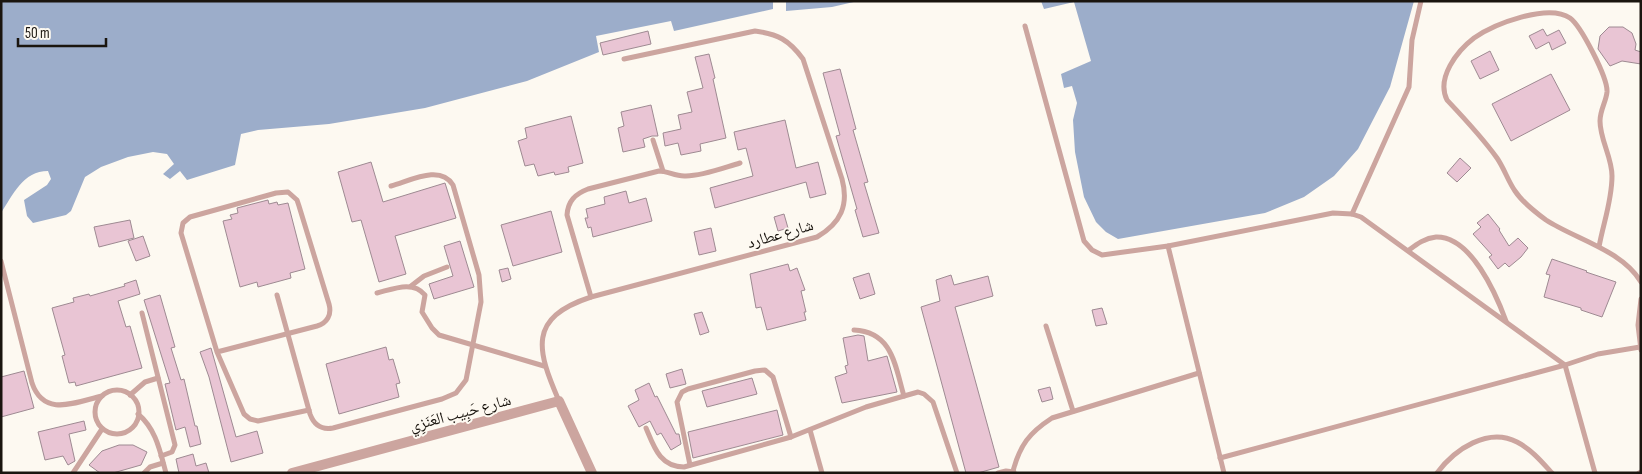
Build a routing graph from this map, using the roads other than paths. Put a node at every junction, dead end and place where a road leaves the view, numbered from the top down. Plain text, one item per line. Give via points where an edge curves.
1 (1422, 1) edge
2 (1025, 26) dead end
3 (624, 59) dead end
4 (653, 140) dead end
5 (740, 163) dead end
6 (663, 171) junction
7 (391, 186) dead end
8 (1352, 214) junction
9 (1168, 246) junction
10 (1599, 247) junction
11 (1408, 250) junction
12 (1, 261) edge
13 (446, 267) dead end
14 (1641, 282) edge
15 (411, 286) junction
16 (377, 293) dead end
17 (277, 295) dead end
18 (590, 298) junction
19 (1641, 299) edge
20 (142, 313) dead end
21 (1506, 322) junction
22 (1046, 326) dead end
23 (854, 330) dead end
24 (288, 334) junction
25 (474, 345) junction
26 (1640, 349) edge
27 (217, 352) junction
28 (1565, 365) junction
29 (544, 366) junction
30 (1199, 373) junction
31 (158, 378) junction
32 (130, 395) junction
33 (102, 396) junction
34 (904, 396) junction
35 (559, 401) junction
36 (309, 410) junction
37 (1073, 411) junction
38 (138, 414) junction
39 (646, 428) dead end
40 (102, 429) junction
41 (810, 430) junction
42 (791, 437) junction
43 (161, 456) junction
44 (1220, 458) junction
45 (163, 463) junction
46 (690, 465) junction
47 (318, 469) edge
48 (1014, 472) edge
49 (73, 473) edge
50 (144, 473) edge
51 (166, 473) edge
52 (292, 473) edge
53 (592, 473) edge
54 (822, 473) edge
55 (957, 473) edge
56 (998, 473) edge
57 (1224, 473) edge
58 (1437, 473) edge
59 (1552, 473) edge
60 (1595, 473) edge

1 - 8 lane via 1412,40 1410,86
2 - 9 lane via 1084,241 1102,255
3 - 18 lane, شارع عطارد via 755,31 783,38 803,59 842,179 844,202 835,223 817,237
4 - 6 lane
5 - 6 lane via 690,176
6 - 18 lane via 583,191 570,203 568,222
7 - 25 lane via 436,174 446,176 454,185 481,284
8 - 9 lane via 1323,214
8 - 11 lane via 1370,222
9 - 30 lane
10 - 10 lane via 1532,209 1515,191 1490,149 1447,100 1443,83 1450,67 1467,44 1484,32 1549,12 1564,15 1581,30 1607,88 1600,123 1612,176
10 - 14 lane via 1623,262
11 - 21 lane
11 - 21 lane via 1422,240 1436,237 1459,244 1484,274
12 - 33 lane via 32,383 40,397 61,406
13 - 15 lane via 431,272
15 - 16 lane
15 - 25 lane via 425,295 422,312 436,332
17 - 24 lane
18 - 29 lane, شارع عطارد via 568,305 550,321 542,342
19 - 26 lane
20 - 31 lane
21 - 28 lane
22 - 37 lane
23 - 34 lane via 872,333 886,344
24 - 27 lane
24 - 27 lane via 321,325 328,318 330,309 297,200 288,192 282,192 190,217 183,223 182,238
24 - 36 lane
25 - 29 lane
25 - 36 lane via 466,380 450,396 328,429 314,423
26 - 28 lane via 1598,354
27 - 36 lane via 242,410 250,419 262,421
28 - 44 lane
28 - 60 lane
29 - 35 lane, شارع عطارد
30 - 37 lane
30 - 44 lane
31 - 32 lane via 145,382
31 - 43 lane via 175,444 172,452
32 - 33 lane via 116,391
32 - 38 lane via 135,400
33 - 40 lane via 95,416
34 - 41 lane via 854,411
34 - 55 lane via 918,392 933,402
35 - 47 street, شارع حَبِيب العَنَزِي
35 - 53 street
37 - 48 lane via 1038,427 1017,455
38 - 40 lane via 133,427 121,434
38 - 43 lane via 154,433
39 - 46 lane via 661,459 678,467
40 - 49 lane
41 - 42 lane
41 - 54 lane
42 - 46 lane
42 - 46 lane via 773,377 765,370 688,389 682,392 677,402
43 - 45 lane
44 - 57 lane
45 - 50 lane via 150,467
45 - 51 lane
47 - 52 street, شارع حَبِيب العَنَزِي
48 - 56 lane
58 - 59 lane via 1467,446 1501,437 1522,445

